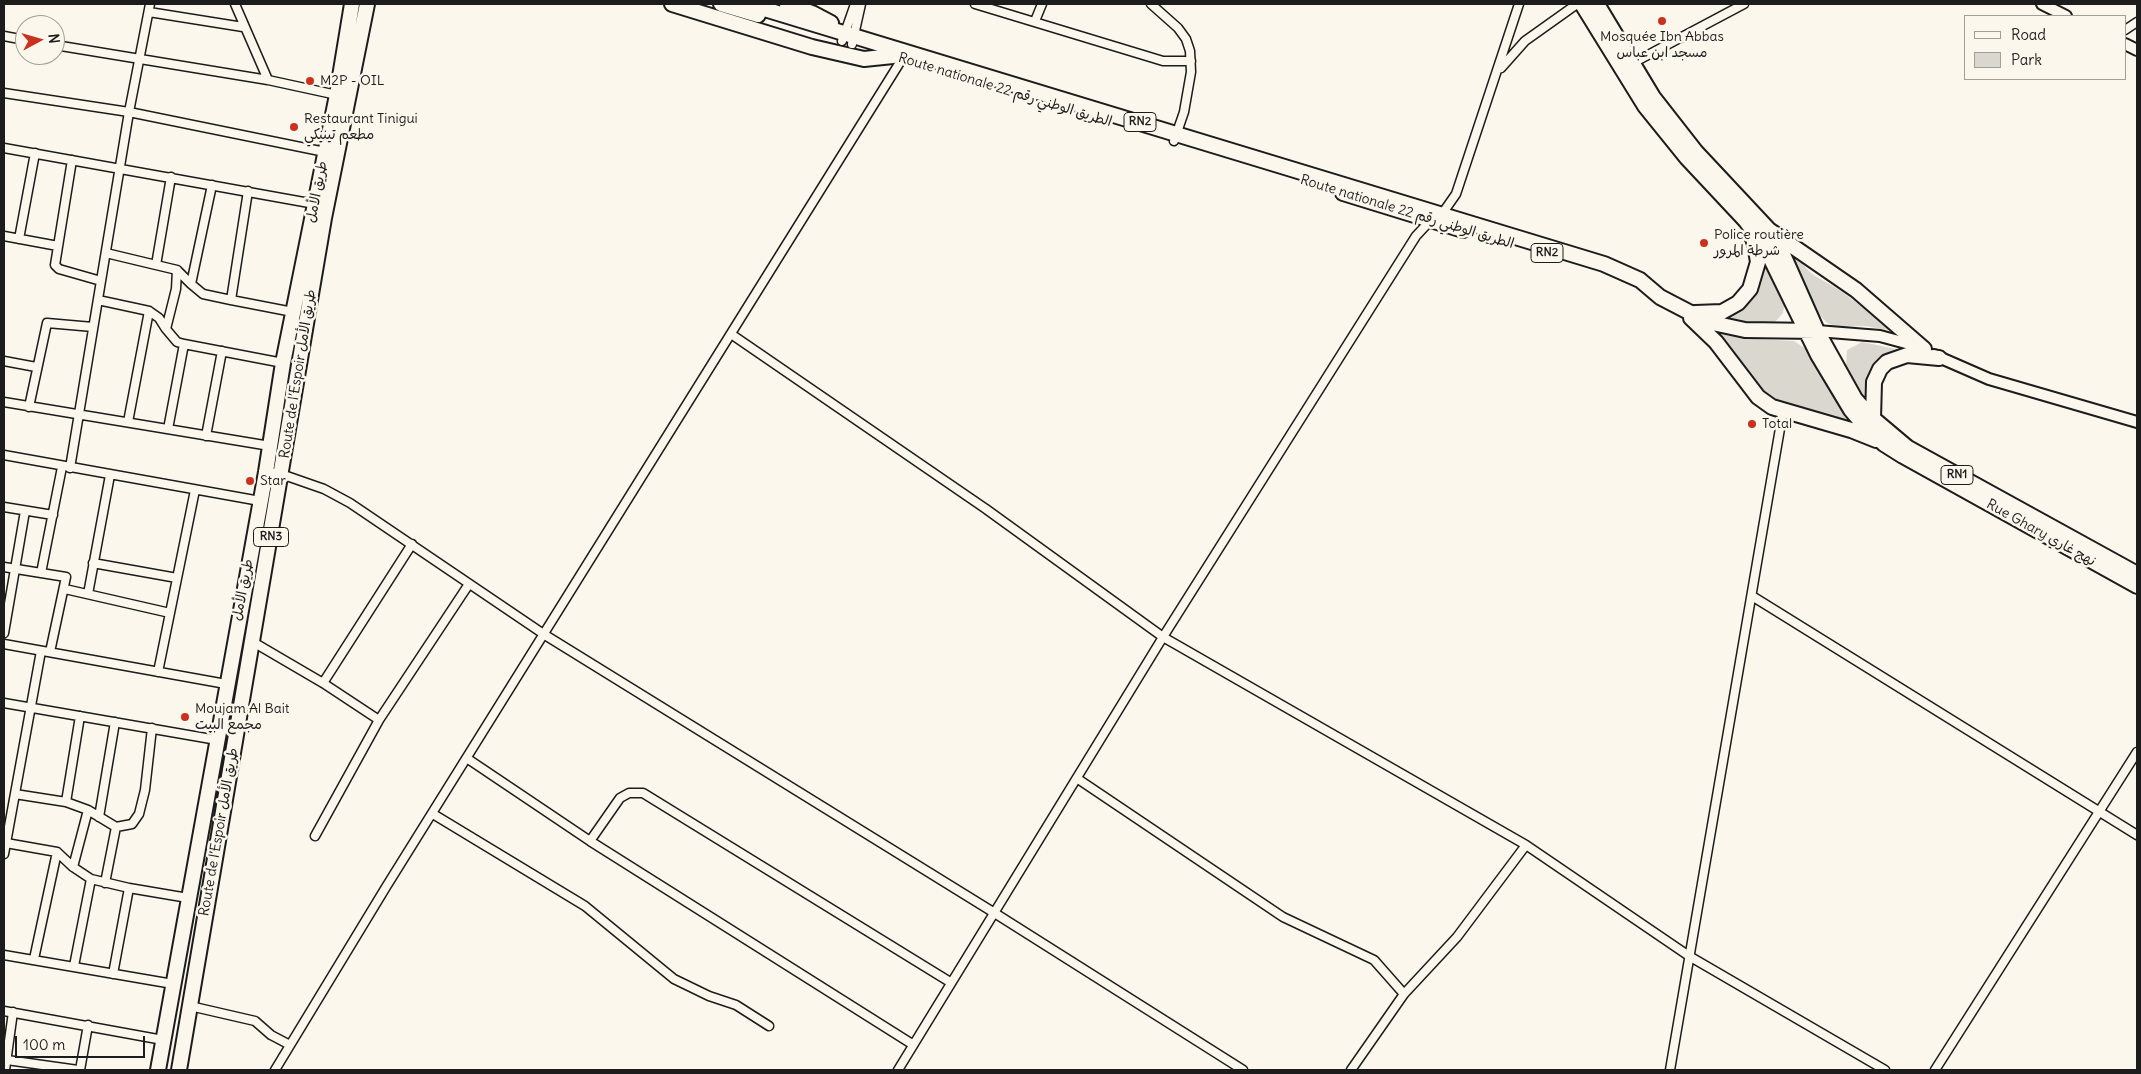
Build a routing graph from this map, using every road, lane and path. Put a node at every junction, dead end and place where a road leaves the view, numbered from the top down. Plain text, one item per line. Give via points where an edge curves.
1 (235, 4) edge
2 (352, 4) edge
3 (367, 4) edge
4 (672, 4) edge
5 (721, 4) edge
6 (748, 4) edge
7 (787, 4) edge
8 (855, 4) edge
9 (862, 4) edge
10 (975, 4) edge
11 (1042, 4) edge
12 (1151, 4) edge
13 (1519, 4) edge
14 (1577, 4) edge
15 (1582, 4) edge
16 (1597, 4) edge
17 (1744, 4) edge
18 (2042, 4) edge
19 (150, 8) edge
20 (2064, 15) edge
21 (1035, 21) junction
22 (2137, 22) edge
23 (243, 26) junction
24 (2126, 29) edge
25 (846, 37) junction
26 (65, 47) edge
27 (898, 58) junction
28 (140, 60) junction
29 (1191, 61) junction
30 (1627, 67) junction
31 (1498, 72) junction
32 (268, 80) junction
33 (4, 93) edge
34 (337, 95) junction
35 (129, 112) junction
36 (1176, 137) junction
37 (4, 148) edge
38 (325, 152) junction
39 (35, 153) junction
40 (72, 160) junction
41 (120, 168) junction
42 (171, 177) junction
43 (212, 185) junction
44 (248, 191) junction
45 (315, 204) junction
46 (1436, 217) junction
47 (1746, 221) junction
48 (1774, 234) junction
49 (4, 236) edge
50 (19, 239) junction
51 (58, 246) junction
52 (106, 254) junction
53 (156, 265) junction
54 (177, 270) junction
55 (101, 281) junction
56 (191, 284) junction
57 (98, 300) junction
58 (231, 300) junction
59 (1682, 309) junction
60 (150, 311) junction
61 (293, 312) junction
62 (93, 327) junction
63 (166, 329) junction
64 (1812, 331) junction
65 (731, 334) junction
66 (184, 344) junction
67 (1924, 349) junction
68 (222, 351) junction
69 (1939, 358) junction
70 (4, 361) edge
71 (283, 362) junction
72 (36, 367) junction
73 (4, 402) edge
74 (29, 407) junction
75 (1783, 411) junction
76 (78, 414) junction
77 (128, 422) junction
78 (1869, 422) junction
79 (2137, 422) edge
80 (168, 429) junction
81 (1851, 430) junction
82 (206, 436) junction
83 (1884, 444) junction
84 (270, 446) junction
85 (4, 455) edge
86 (66, 467) junction
87 (266, 472) junction
88 (281, 474) junction
89 (110, 475) junction
90 (195, 490) junction
91 (260, 501) junction
92 (4, 507) edge
93 (25, 511) junction
94 (53, 515) junction
95 (412, 544) junction
96 (93, 564) junction
97 (4, 567) edge
98 (15, 570) junction
99 (41, 573) junction
100 (2137, 574) edge
101 (177, 578) junction
102 (469, 584) junction
103 (2137, 586) edge
104 (65, 589) junction
105 (7, 591) edge
106 (88, 594) junction
107 (1752, 596) junction
108 (170, 613) junction
109 (4, 633) edge
110 (545, 635) junction
111 (1164, 637) junction
112 (253, 642) junction
113 (4, 644) edge
114 (41, 651) junction
115 (50, 652) junction
116 (158, 672) junction
117 (323, 683) junction
118 (226, 684) junction
119 (4, 703) edge
120 (31, 707) junction
121 (80, 716) junction
122 (379, 720) junction
123 (115, 722) junction
124 (152, 728) junction
125 (217, 740) junction
126 (2137, 752) edge
127 (468, 759) junction
128 (1078, 779) junction
129 (15, 794) junction
130 (66, 802) junction
131 (88, 810) junction
132 (2100, 812) junction
133 (433, 814) junction
134 (99, 816) junction
135 (7, 818) edge
136 (116, 827) junction
137 (2137, 835) edge
138 (315, 836) dead end
139 (590, 842) junction
140 (6, 843) junction
141 (1526, 845) junction
142 (57, 852) junction
143 (4, 854) edge
144 (73, 867) junction
145 (90, 879) junction
146 (105, 883) junction
147 (129, 888) junction
148 (188, 898) junction
149 (993, 912) junction
150 (4, 955) edge
151 (1689, 956) junction
152 (34, 959) junction
153 (74, 966) junction
154 (113, 974) junction
155 (950, 982) junction
156 (173, 984) junction
157 (1404, 994) junction
158 (190, 1006) junction
159 (4, 1011) edge
160 (13, 1012) junction
161 (88, 1025) junction
162 (769, 1026) dead end
163 (163, 1040) junction
164 (912, 1044) junction
165 (290, 1045) junction
166 (7, 1060) junction
167 (5, 1070) edge
168 (79, 1070) edge
169 (158, 1070) edge
170 (179, 1070) edge
171 (275, 1070) edge
172 (898, 1070) edge
173 (1243, 1070) edge
174 (1351, 1070) edge
175 (1670, 1070) edge
176 (1885, 1070) edge
177 (1935, 1070) edge

1 - 23 street
2 - 34 highway, طريق الأمل / RN3
3 - 88 highway, Route de l’Espoir طريق الأمل / RN3 via 324,218
4 - 27 highway via 812,47 864,59
5 - 25 highway, Route nationale 22 الطريق الوطني رقم / RN2
6 - 25 highway, Route nationale 22 الطريق الوطني رقم / RN2
7 - 25 highway via 830,23
8 - 25 street
9 - 25 street
10 - 21 street
11 - 21 street
12 - 29 street via 1182,33
13 - 31 street
14 - 31 street via 1525,41
15 - 30 highway
16 - 30 highway
17 - 30 street
18 - 20 street
19 - 23 street
19 - 28 street
21 - 29 street via 1163,61
22 - 24 street
23 - 32 street
25 - 27 highway, Route nationale 22 الطريق الوطني رقم / RN2
25 - 36 highway, Route nationale 22 الطريق الوطني رقم / RN2
26 - 28 street
27 - 36 highway, Route nationale 22 الطريق الوطني رقم / RN2
27 - 65 street
28 - 32 street
28 - 35 street
29 - 36 street via 1184,112
30 - 47 highway via 1645,106
30 - 48 highway via 1696,152
31 - 46 street via 1456,194
32 - 34 street
33 - 35 street
34 - 38 highway, طريق الأمل / RN3
35 - 38 street
35 - 41 street
36 - 46 highway, Route nationale 22 الطريق الوطني رقم / RN2
37 - 39 street
38 - 45 highway, طريق الأمل / RN3
39 - 40 street
39 - 50 street
40 - 41 street
40 - 51 street
41 - 42 street
41 - 52 street
42 - 43 street
42 - 53 street
43 - 44 street
43 - 56 street
44 - 45 street
44 - 58 street
45 - 61 highway, طريق الأمل / RN3
46 - 59 highway, Route nationale 22 الطريق الوطني رقم / RN2 via 1604,264 1645,283 1660,297
46 - 111 street via 1416,236
47 - 59 highway via 1757,253 1757,272 1750,289 1738,303 1722,312 1703,314
47 - 64 highway via 1765,247
48 - 64 highway
48 - 67 highway via 1856,290
49 - 50 street
50 - 51 street
51 - 55 street via 56,267
52 - 53 street
52 - 55 street
53 - 54 street
54 - 56 street
54 - 63 street
55 - 57 street
56 - 58 street via 203,294
57 - 60 street
57 - 62 street
58 - 61 street
59 - 64 highway, RN2 via 1727,328
59 - 75 highway, RN2 via 1716,342 1758,398
60 - 63 street
60 - 77 street
61 - 71 highway, طريق الأمل / RN3
62 - 72 street via 47,323
62 - 76 street
63 - 66 street via 177,342
64 - 67 street via 1880,336
64 - 78 highway, Rue Ghary نهج غاري / RN1 via 1842,396
65 - 110 street
65 - 111 street via 986,509
66 - 68 street
66 - 80 street
67 - 69 street
68 - 71 street
68 - 82 street
69 - 78 highway via 1907,355 1887,362 1874,382
69 - 79 street via 1989,379
70 - 72 street
71 - 84 highway, طريق الأمل / RN3
72 - 74 street
73 - 74 street
74 - 76 street
75 - 81 highway, RN2
75 - 107 street
76 - 77 street
76 - 86 street
77 - 80 street
78 - 81 highway
78 - 83 highway, Rue Ghary نهج غاري / RN1
78 - 100 highway, Rue Ghary نهج غاري / RN1 via 1908,448
80 - 82 street
81 - 83 highway, RN2
82 - 84 street
83 - 103 highway, Rue Ghary نهج غاري / RN1
84 - 87 highway, طريق الأمل / RN3
85 - 86 street
86 - 89 street
86 - 94 street
87 - 88 street
87 - 91 highway, طريق الأمل / RN3
88 - 95 street via 324,489
88 - 112 highway, Route de l’Espoir طريق الأمل / RN3
89 - 90 street
89 - 96 street
90 - 91 street
90 - 101 street
91 - 118 highway, طريق الأمل / RN3
92 - 93 street
93 - 94 street
93 - 98 street
94 - 99 street
95 - 102 street
95 - 117 street
96 - 101 street
96 - 106 street
97 - 98 street
98 - 99 street
98 - 105 street
99 - 104 street via 66,577
101 - 108 street
102 - 110 street
102 - 122 street
104 - 106 street
104 - 115 street
105 - 109 street
106 - 108 street
107 - 132 street
107 - 151 street
108 - 116 street
110 - 127 street
110 - 149 street
111 - 128 street
111 - 141 street
112 - 117 street
112 - 158 highway, Route de l’Espoir طريق الأمل / RN3
113 - 114 street
114 - 115 street
114 - 120 street
115 - 116 street
116 - 118 street
117 - 122 street
118 - 125 highway, طريق الأمل / RN3
119 - 120 street
120 - 121 street
120 - 129 street
121 - 123 street
121 - 130 street
122 - 138 street
123 - 124 street
123 - 134 street
124 - 125 street
124 - 136 street via 139,814 132,824
125 - 148 highway, طريق الأمل / RN3
126 - 132 street
127 - 133 street
127 - 139 street
128 - 149 street
128 - 157 street via 1283,917 1374,960
129 - 130 street
129 - 135 street
130 - 131 street
131 - 134 street
131 - 144 street
132 - 137 street
132 - 177 street
133 - 162 street via 585,906 674,978 709,996 736,1005
133 - 165 street
134 - 136 street
135 - 140 street
136 - 146 street
139 - 155 street via 620,798 629,793 643,793
139 - 164 street
140 - 142 street
140 - 143 street
141 - 151 street
141 - 157 street via 1457,937
142 - 144 street
142 - 152 street
144 - 145 street
145 - 146 street
145 - 153 street
146 - 147 street
147 - 148 street
147 - 154 street
148 - 156 highway, طريق الأمل / RN3
149 - 155 street
149 - 173 street
150 - 152 street
151 - 175 street
151 - 176 street
152 - 153 street
153 - 154 street
154 - 156 street
155 - 164 street
156 - 163 highway, طريق الأمل / RN3
157 - 174 street
158 - 165 street via 255,1021
158 - 170 highway, Route de l’Espoir طريق الأمل / RN3
159 - 160 street
160 - 161 street
160 - 166 street
161 - 163 street
161 - 168 street
163 - 169 highway, طريق الأمل / RN3
164 - 172 street
165 - 171 street
166 - 167 street
166 - 168 street

